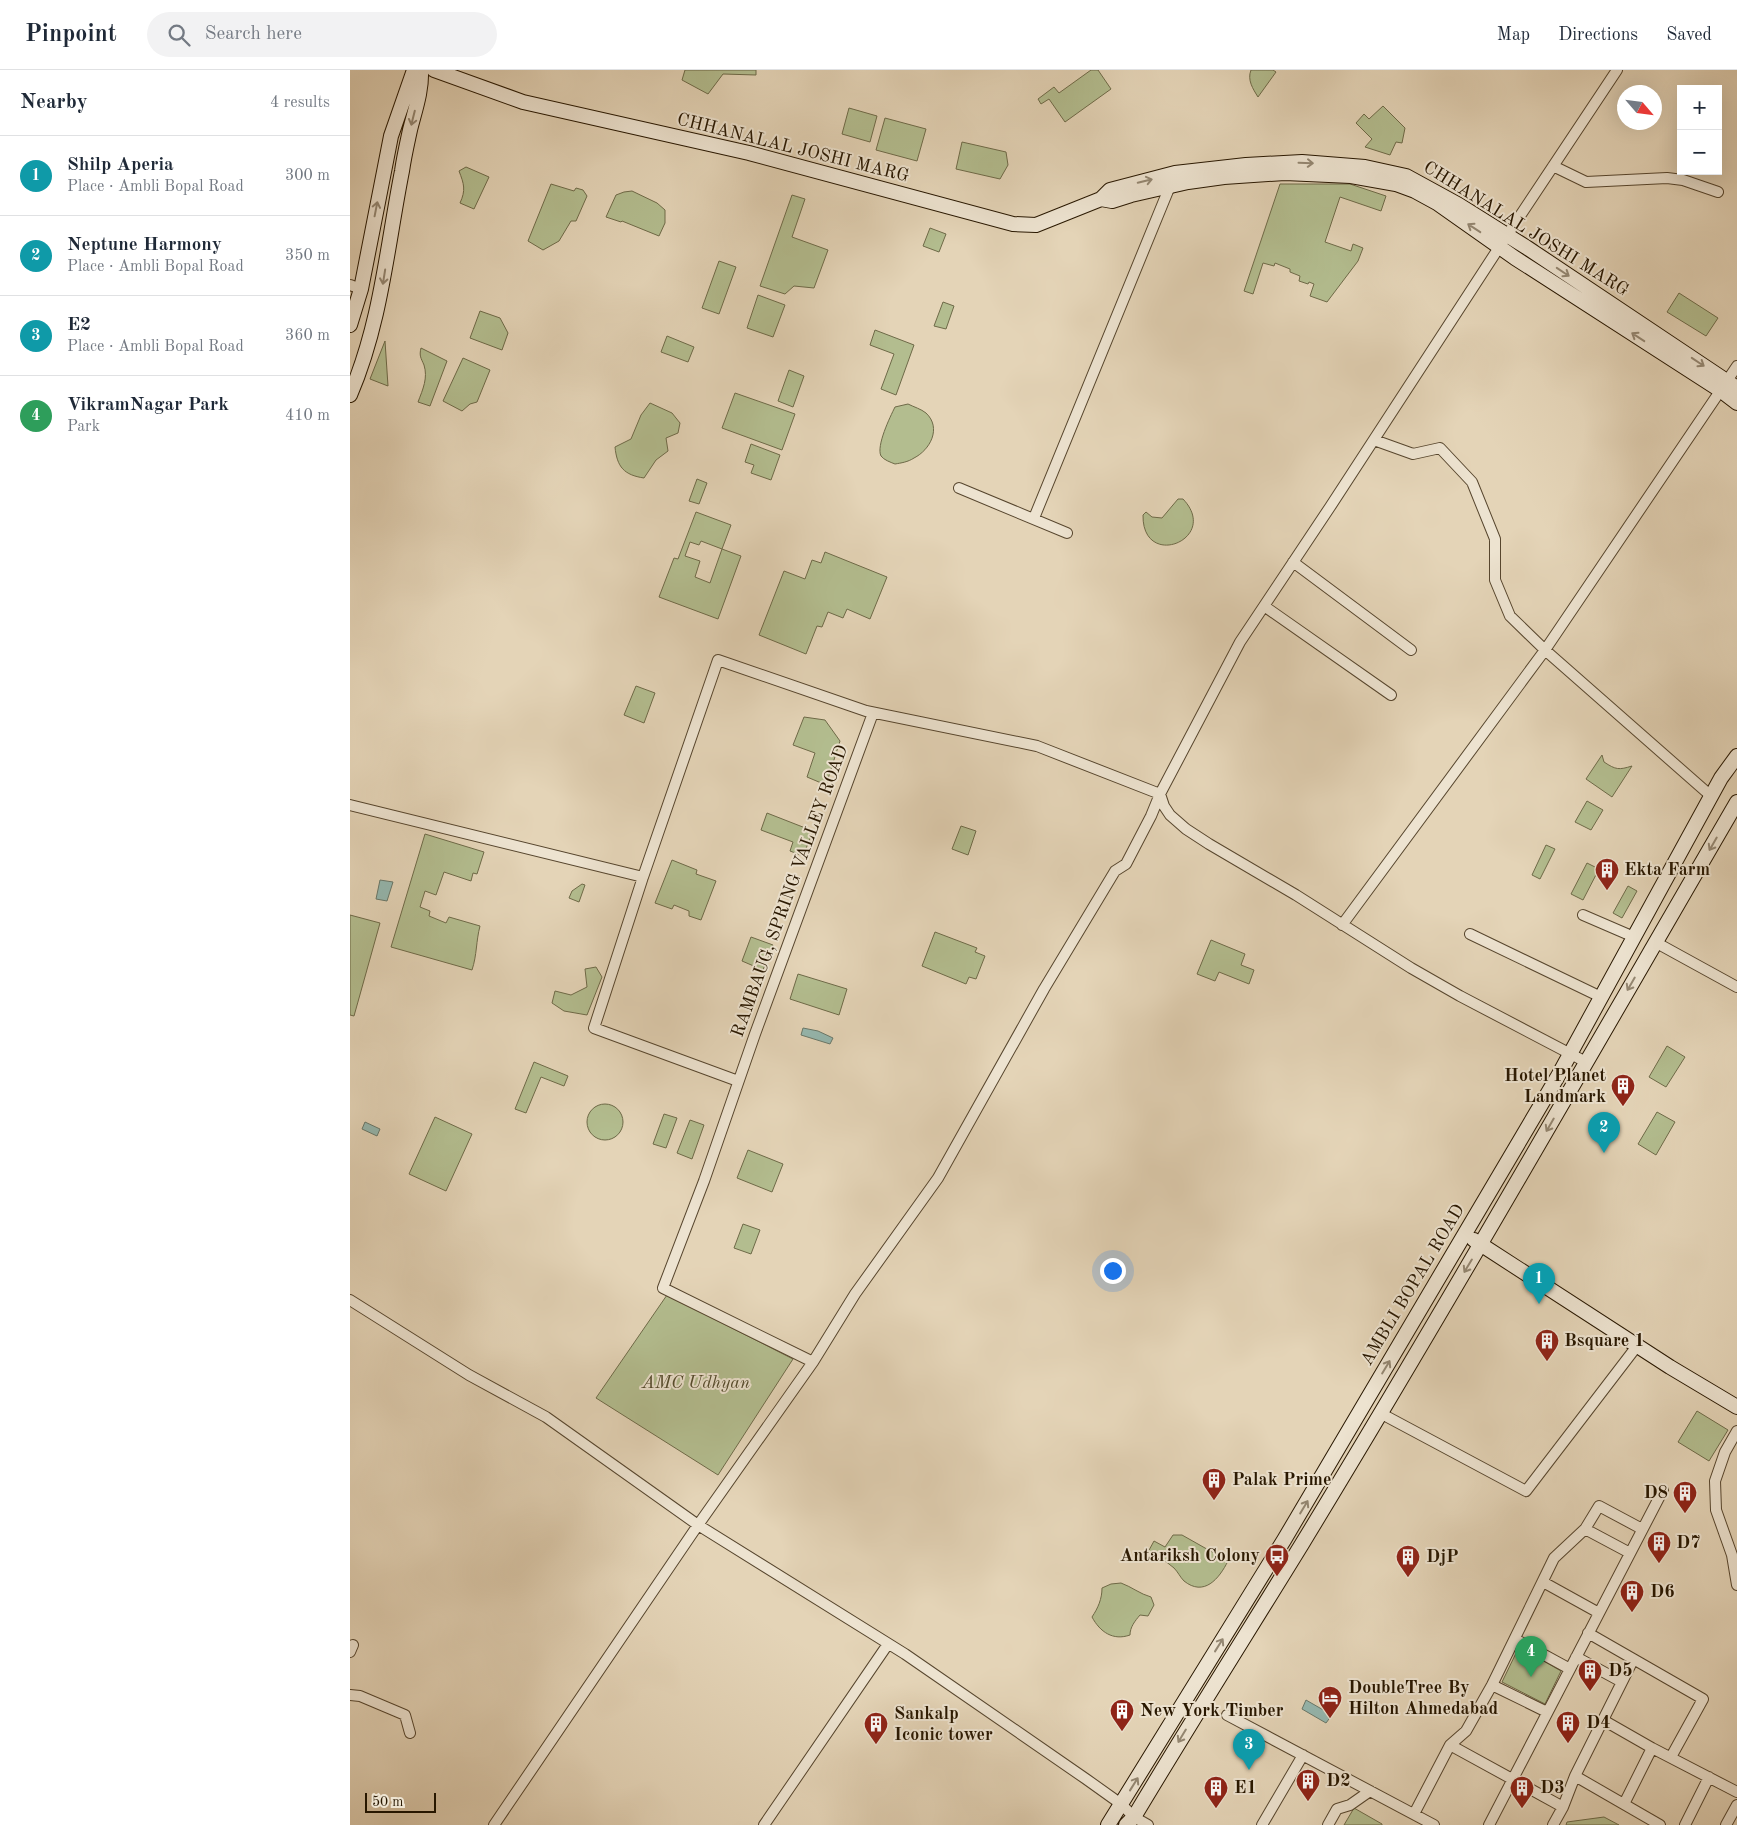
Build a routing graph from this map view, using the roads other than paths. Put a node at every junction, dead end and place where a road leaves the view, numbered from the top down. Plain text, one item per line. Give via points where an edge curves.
1 (414, 70) edge
2 (421, 70) edge
3 (434, 70) edge
4 (457, 70) edge
5 (1617, 70) edge
6 (474, 83) junction
7 (1552, 166) junction
8 (1398, 179) junction
9 (1170, 186) junction
10 (1718, 192) dead end
11 (1101, 200) junction
12 (1503, 241) junction
13 (356, 287) edge
14 (350, 325) edge
15 (1737, 366) edge
16 (1728, 387) edge
17 (350, 395) edge
18 (1737, 403) edge
19 (1374, 440) junction
20 (959, 488) dead end
21 (1034, 518) junction
22 (1067, 533) dead end
23 (1293, 562) junction
24 (1264, 606) junction
25 (1411, 650) dead end
26 (1545, 650) junction
27 (1391, 695) dead end
28 (873, 713) junction
29 (1737, 756) edge
30 (1160, 794) junction
31 (1712, 796) junction
32 (1737, 802) edge
33 (350, 805) edge
34 (643, 877) junction
35 (1583, 915) dead end
36 (1342, 925) junction
37 (1470, 934) dead end
38 (1634, 936) junction
39 (1656, 942) junction
40 (1737, 987) edge
41 (1602, 997) junction
42 (1570, 1054) junction
43 (1586, 1062) junction
44 (738, 1081) junction
45 (1465, 1234) junction
46 (1481, 1244) junction
47 (350, 1300) edge
48 (1637, 1346) junction
49 (813, 1362) junction
50 (1737, 1407) edge
51 (1380, 1413) junction
52 (1737, 1431) edge
53 (1663, 1490) dead end
54 (698, 1525) junction
55 (1585, 1529) junction
56 (1642, 1529) junction
57 (1630, 1553) junction
58 (1735, 1556) edge
59 (1543, 1582) junction
60 (1737, 1585) edge
61 (1599, 1613) junction
62 (1588, 1633) junction
63 (1515, 1639) junction
64 (888, 1644) junction
65 (1576, 1657) junction
66 (1633, 1660) junction
67 (1570, 1669) junction
68 (1622, 1682) junction
69 (1492, 1686) junction
70 (350, 1695) edge
71 (1547, 1712) junction
72 (1228, 1714) dead end
73 (1603, 1720) junction
74 (410, 1734) dead end
75 (1450, 1745) junction
76 (1652, 1748) junction
77 (1303, 1755) junction
78 (1672, 1758) junction
79 (1574, 1776) junction
80 (1709, 1777) junction
81 (1513, 1779) junction
82 (1370, 1791) junction
83 (1737, 1792) edge
84 (1121, 1804) junction
85 (1624, 1804) junction
86 (1737, 1805) edge
87 (1563, 1807) junction
88 (1414, 1814) junction
89 (1130, 1821) edge
90 (494, 1825) edge
91 (764, 1825) edge
92 (1108, 1825) edge
93 (1148, 1825) edge
94 (1262, 1825) edge
95 (1328, 1825) edge
96 (1434, 1825) edge
97 (1488, 1825) edge
98 (1554, 1825) edge
99 (1660, 1825) edge
100 (1685, 1825) edge
101 (1726, 1825) edge

13 -> 1 street via 391,136
2 -> 17 street via 422,85 398,192 382,293 362,366
3 - 6 street, CHHANALAL JOSHI MARG
4 - 6 street, CHHANALAL JOSHI MARG
5 - 7 street
6 - 11 street, CHHANALAL JOSHI MARG via 523,102 749,153 1013,224 1036,225
7 - 10 street via 1586,182 1667,178
7 - 12 street
8 - 9 street, CHHANALAL JOSHI MARG via 1285,173 1224,177
11 -> 8 street, CHHANALAL JOSHI MARG via 1110,190 1175,173 1246,165 1302,162 1365,167
8 - 12 street, CHHANALAL JOSHI MARG via 1445,197
9 - 11 street, CHHANALAL JOSHI MARG via 1112,201
9 - 21 street
12 - 16 street, CHHANALAL JOSHI MARG
12 - 19 street
13 - 14 street
15 - 16 street
16 - 18 street, CHHANALAL JOSHI MARG
16 - 26 street
19 - 23 street
19 - 26 street via 1413,454 1440,448 1472,482 1495,539 1495,580 1510,616
20 - 21 street
21 - 22 street
23 - 24 street
23 - 25 street
24 - 27 street
24 - 30 street via 1240,642
26 - 31 street
26 - 36 street
28 - 30 street via 1037,746
28 - 34 street via 718,660
28 - 44 street, RAMBAUG, SPRING VALLEY ROAD
29 - 31 street, AMBLI BOPAL ROAD
30 - 36 street via 1170,815 1186,829
30 - 49 street via 1126,864 1116,871 1049,981 938,1178 855,1294
31 - 38 street, AMBLI BOPAL ROAD
32 -> 39 street, AMBLI BOPAL ROAD
33 - 34 street
34 - 44 street via 594,1028
35 - 38 street
36 - 42 street via 1427,977
37 - 41 street
38 - 41 street, AMBLI BOPAL ROAD
39 - 40 street
39 -> 43 street, AMBLI BOPAL ROAD
41 - 42 street, AMBLI BOPAL ROAD
42 - 43 street
42 - 45 street, AMBLI BOPAL ROAD
43 -> 46 street, AMBLI BOPAL ROAD
44 - 49 street, RAMBAUG, SPRING VALLEY ROAD via 663,1288
45 - 46 street
84 -> 45 street, AMBLI BOPAL ROAD via 1284,1540
46 - 48 street
46 -> 51 street, AMBLI BOPAL ROAD
47 - 54 street via 469,1375 546,1417
48 - 50 street
48 - 51 street via 1526,1491
49 - 54 street
51 -> 89 street, AMBLI BOPAL ROAD
52 - 58 street via 1725,1452 1715,1481 1716,1510
53 - 56 street
54 - 64 street
54 - 90 street
55 - 56 street via 1599,1506
55 - 57 street
55 - 59 street via 1554,1558
56 - 57 street
57 - 61 street
58 - 60 street
59 - 61 street
59 - 63 street
61 - 62 street
62 - 65 street
62 - 66 street
63 - 67 street
63 - 69 street
64 - 84 street
64 - 91 street
65 - 67 street
65 - 68 street
66 - 68 street
66 - 78 street via 1703,1699
67 - 71 street
68 - 73 street
69 - 71 street
69 - 75 street via 1466,1731
70 - 74 street via 360,1696 405,1716
71 - 81 street
72 - 77 street
73 - 76 street
73 - 79 street
75 - 81 street
75 - 88 street
76 - 78 street
76 - 85 street
77 - 82 street
77 - 94 street
78 - 80 street
79 - 85 street
79 - 87 street
80 - 83 street
80 - 100 street
81 - 87 street
81 - 97 street
82 - 88 street
82 - 95 street via 1338,1809
84 - 89 street
84 - 92 street, AMBLI BOPAL ROAD
85 - 99 street
86 - 101 street
87 - 98 street
88 - 96 street
89 - 93 street

